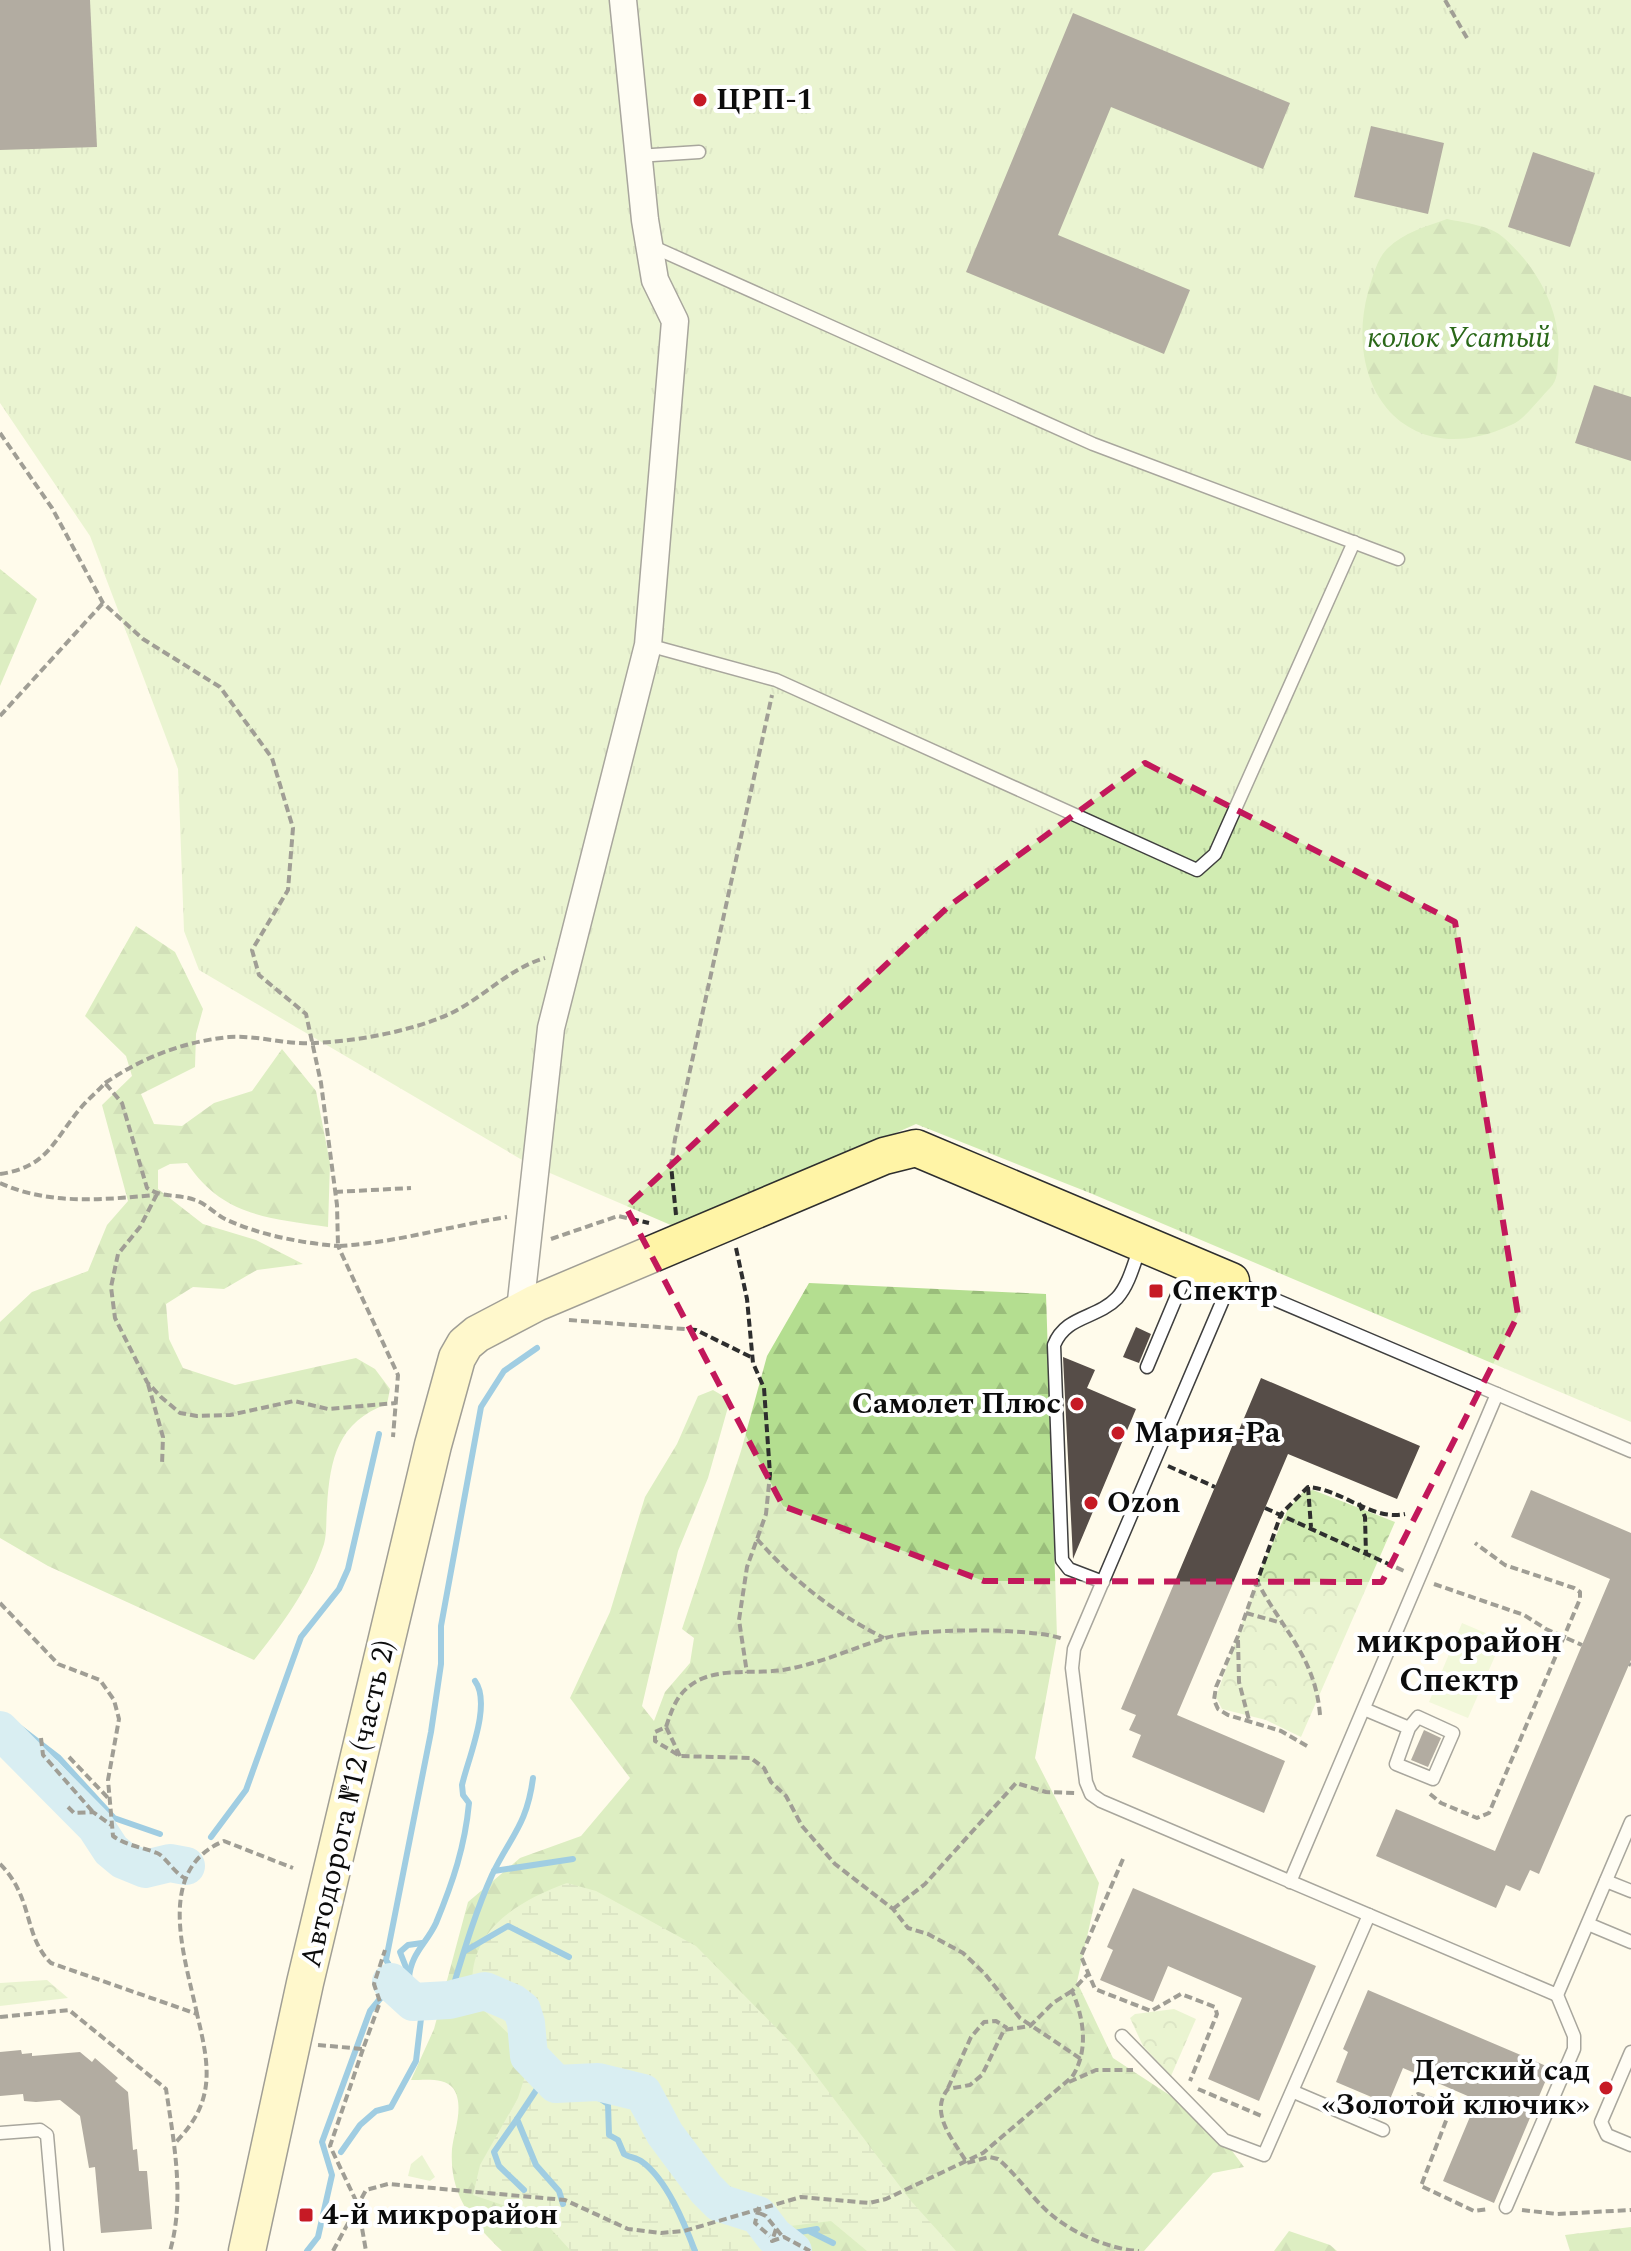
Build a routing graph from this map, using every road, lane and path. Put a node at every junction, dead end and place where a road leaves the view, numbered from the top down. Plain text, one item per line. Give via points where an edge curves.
1 (623, 0) edge
2 (1445, 0) edge
3 (1467, 38) dead end
4 (699, 152) dead end
5 (637, 156) junction
6 (649, 245) junction
7 (0, 433) edge
8 (1354, 542) junction
9 (1398, 559) dead end
10 (103, 603) junction
11 (648, 645) junction
12 (776, 680) junction
13 (0, 716) edge
14 (568, 958) junction
15 (312, 1043) junction
16 (105, 1083) junction
17 (0, 1174) edge
18 (0, 1183) edge
19 (411, 1188) dead end
20 (335, 1192) junction
21 (157, 1194) junction
22 (529, 1213) junction
23 (683, 1241) junction
24 (735, 1243) dead end
25 (1141, 1244) junction
26 (338, 1246) junction
27 (526, 1246) junction
28 (1190, 1264) junction
29 (1231, 1281) junction
30 (520, 1310) junction
31 (569, 1314) dead end
32 (753, 1358) junction
33 (1147, 1367) dead end
34 (147, 1382) junction
35 (1497, 1394) junction
36 (396, 1403) junction
37 (393, 1437) dead end
38 (1631, 1451) edge
39 (1155, 1461) junction
40 (162, 1465) dead end
41 (1215, 1487) dead end
42 (1308, 1487) junction
43 (1359, 1503) junction
44 (1405, 1514) dead end
45 (1311, 1527) dead end
46 (757, 1539) junction
47 (1475, 1543) dead end
48 (1366, 1555) dead end
49 (1256, 1579) junction
50 (1103, 1582) junction
51 (0, 1603) edge
52 (1246, 1613) junction
53 (1284, 1623) junction
54 (1238, 1636) junction
55 (884, 1638) junction
56 (1076, 1644) junction
57 (747, 1673) junction
58 (1364, 1709) junction
59 (1320, 1715) dead end
60 (1249, 1720) junction
61 (666, 1727) junction
62 (1409, 1728) junction
63 (41, 1738) dead end
64 (1307, 1746) dead end
65 (680, 1756) junction
66 (69, 1757) dead end
67 (1422, 1789) dead end
68 (1091, 1794) junction
69 (112, 1801) junction
70 (68, 1807) dead end
71 (90, 1812) junction
72 (112, 1819) junction
73 (1631, 1822) edge
74 (1123, 1859) dead end
75 (0, 1864) edge
76 (293, 1868) dead end
77 (186, 1879) junction
78 (1606, 1881) junction
79 (1290, 1882) junction
80 (1631, 1891) edge
81 (893, 1909) junction
82 (1369, 1915) junction
83 (1588, 1924) junction
84 (1631, 1942) edge
85 (385, 1950) dead end
86 (1088, 1974) junction
87 (1072, 1991) junction
88 (1557, 1995) junction
89 (197, 2014) junction
90 (0, 2017) edge
91 (1030, 2026) junction
92 (1007, 2028) junction
93 (1122, 2036) dead end
94 (352, 2047) dead end
95 (362, 2049) junction
96 (1631, 2052) edge
97 (1081, 2059) junction
98 (1151, 2065) junction
99 (1065, 2084) junction
100 (948, 2089) junction
101 (1294, 2092) junction
102 (1383, 2112) dead end
103 (1280, 2124) junction
104 (1383, 2130) dead end
105 (0, 2133) edge
106 (174, 2144) junction
107 (1631, 2145) edge
108 (967, 2163) junction
109 (358, 2205) junction
110 (1506, 2207) junction
111 (757, 2209) junction
112 (1631, 2210) edge
113 (773, 2232) junction
114 (782, 2236) junction
115 (57, 2251) edge
116 (170, 2251) edge
117 (247, 2251) edge
118 (333, 2251) edge
119 (366, 2251) edge
120 (810, 2251) edge
121 (1139, 2251) edge

1 - 5 street
2 - 3 path
4 - 5 lane
5 - 6 street
6 - 8 lane via 1093,444
6 - 11 street via 655,280 675,321
7 - 10 path via 52,508
8 - 9 lane
8 - 12 lane via 1215,854 1197,870
10 - 13 path
10 - 15 path via 143,639 220,687 272,758 293,828 288,890 252,950 259,975 306,1014
11 - 12 lane
11 - 14 street
12 - 23 path via 675,1139 672,1188
14 - 15 path via 528,962 441,1018 363,1038
14 - 22 street via 551,1028
15 - 16 path via 231,1037 141,1059
15 - 20 path
16 - 17 path via 79,1109 51,1151 22,1171
16 - 21 path via 122,1103 147,1188
18 - 21 path via 36,1197
19 - 20 path
20 - 26 path
21 - 26 path via 199,1201 227,1220 275,1235
21 - 34 path via 118,1254 111,1287 115,1318
22 - 26 path via 377,1244
22 - 27 street
23 - 25 street via 884,1156 916,1148
23 - 27 path via 652,1224 618,1216
23 - 30 street
24 - 32 path
25 - 28 street
25 - 50 lane via 1114,1301 1068,1324 1054,1345 1062,1560 1069,1569
26 - 36 path via 398,1375
27 - 30 street
28 - 29 street
28 - 33 lane
29 - 35 lane
29 - 39 lane
30 - 117 street, Автодорога №12 (часть 2) via 477,1334 457,1358 305,1983
31 - 32 path via 557,1318 696,1330
32 - 46 path via 764,1388 770,1474
34 - 36 path via 185,1415 230,1415 294,1401 328,1409
34 - 40 path via 163,1437
35 - 38 lane
35 - 58 lane
36 - 37 path
39 - 41 path
39 - 50 lane
42 - 43 path
42 - 45 path
42 - 49 path via 1281,1514
43 - 44 path via 1381,1515
43 - 48 path via 1365,1517
46 - 55 path via 803,1588
46 - 57 path via 739,1620
47 - 67 path via 1505,1565 1574,1588 1580,1599 1489,1813 1477,1818
49 - 52 path
49 - 53 path
50 - 56 lane
51 - 69 path via 58,1664 93,1676 108,1689 119,1719 108,1768
52 - 53 path
52 - 54 path
53 - 59 path via 1309,1665
54 - 60 path via 1239,1682
54 - 60 path via 1214,1700 1218,1709
55 - 56 path via 920,1632 1031,1632
55 - 57 path via 853,1652
56 - 68 lane via 1072,1668
57 - 61 path via 715,1674 683,1690
58 - 62 lane
58 - 79 lane
60 - 64 path
61 - 65 path
61 - 65 path via 655,1732 655,1741
62 - 62 lane via 1418,1717 1453,1733 1433,1779 1396,1764
63 - 71 path via 43,1755
65 - 81 path via 751,1758 786,1796 819,1848
66 - 69 path
68 - 79 lane
68 - 81 path via 1046,1792 1016,1783 925,1884
69 - 72 path
70 - 71 path
71 - 72 path
72 - 77 path via 113,1834 127,1845 160,1854
73 - 78 lane
74 - 86 path via 1081,1956
75 - 89 path via 17,1883 40,1953 51,1963
76 - 77 path via 224,1841 214,1845
77 - 89 path via 178,1902 179,1926
78 - 80 lane
78 - 83 lane
79 - 82 lane
81 - 91 path via 908,1928 975,1963
82 - 88 lane
82 - 101 lane
83 - 84 lane
83 - 88 lane
85 - 95 path
86 - 87 path
86 - 103 path via 1095,1989 1144,2010 1158,2009 1181,1994 1215,2007 1217,2014 1190,2083
87 - 91 path
87 - 97 path via 1081,2013
88 - 110 lane via 1574,2049
89 - 106 path via 207,2053 205,2095 194,2124
90 - 106 path via 69,2010 166,2089
91 - 92 path
91 - 97 path
92 - 100 path via 982,2075 970,2085
92 - 100 path via 984,2022 971,2037
93 - 98 lane
94 - 95 path
95 - 109 path via 330,2146
96 - 107 lane via 1601,2122 1607,2135
97 - 99 path
98 - 99 path via 1096,2070
98 - 103 lane via 1227,2142 1264,2155
99 - 108 path
100 - 108 path via 941,2098 941,2113
101 - 103 lane
101 - 104 lane
102 - 110 path via 1418,2094 1444,2103 1449,2113 1421,2186 1474,2211
105 - 115 lane via 40,2130 47,2135
106 - 116 path via 178,2221
108 - 111 path via 869,2203 801,2197
108 - 121 path via 998,2159 1049,2213 1070,2227
109 - 111 path via 367,2188 388,2184 562,2200 628,2229 661,2233
109 - 118 path
109 - 119 path
110 - 112 path via 1557,2214
111 - 113 path
111 - 113 path via 755,2223
113 - 114 path
113 - 114 path via 774,2242
114 - 120 path

